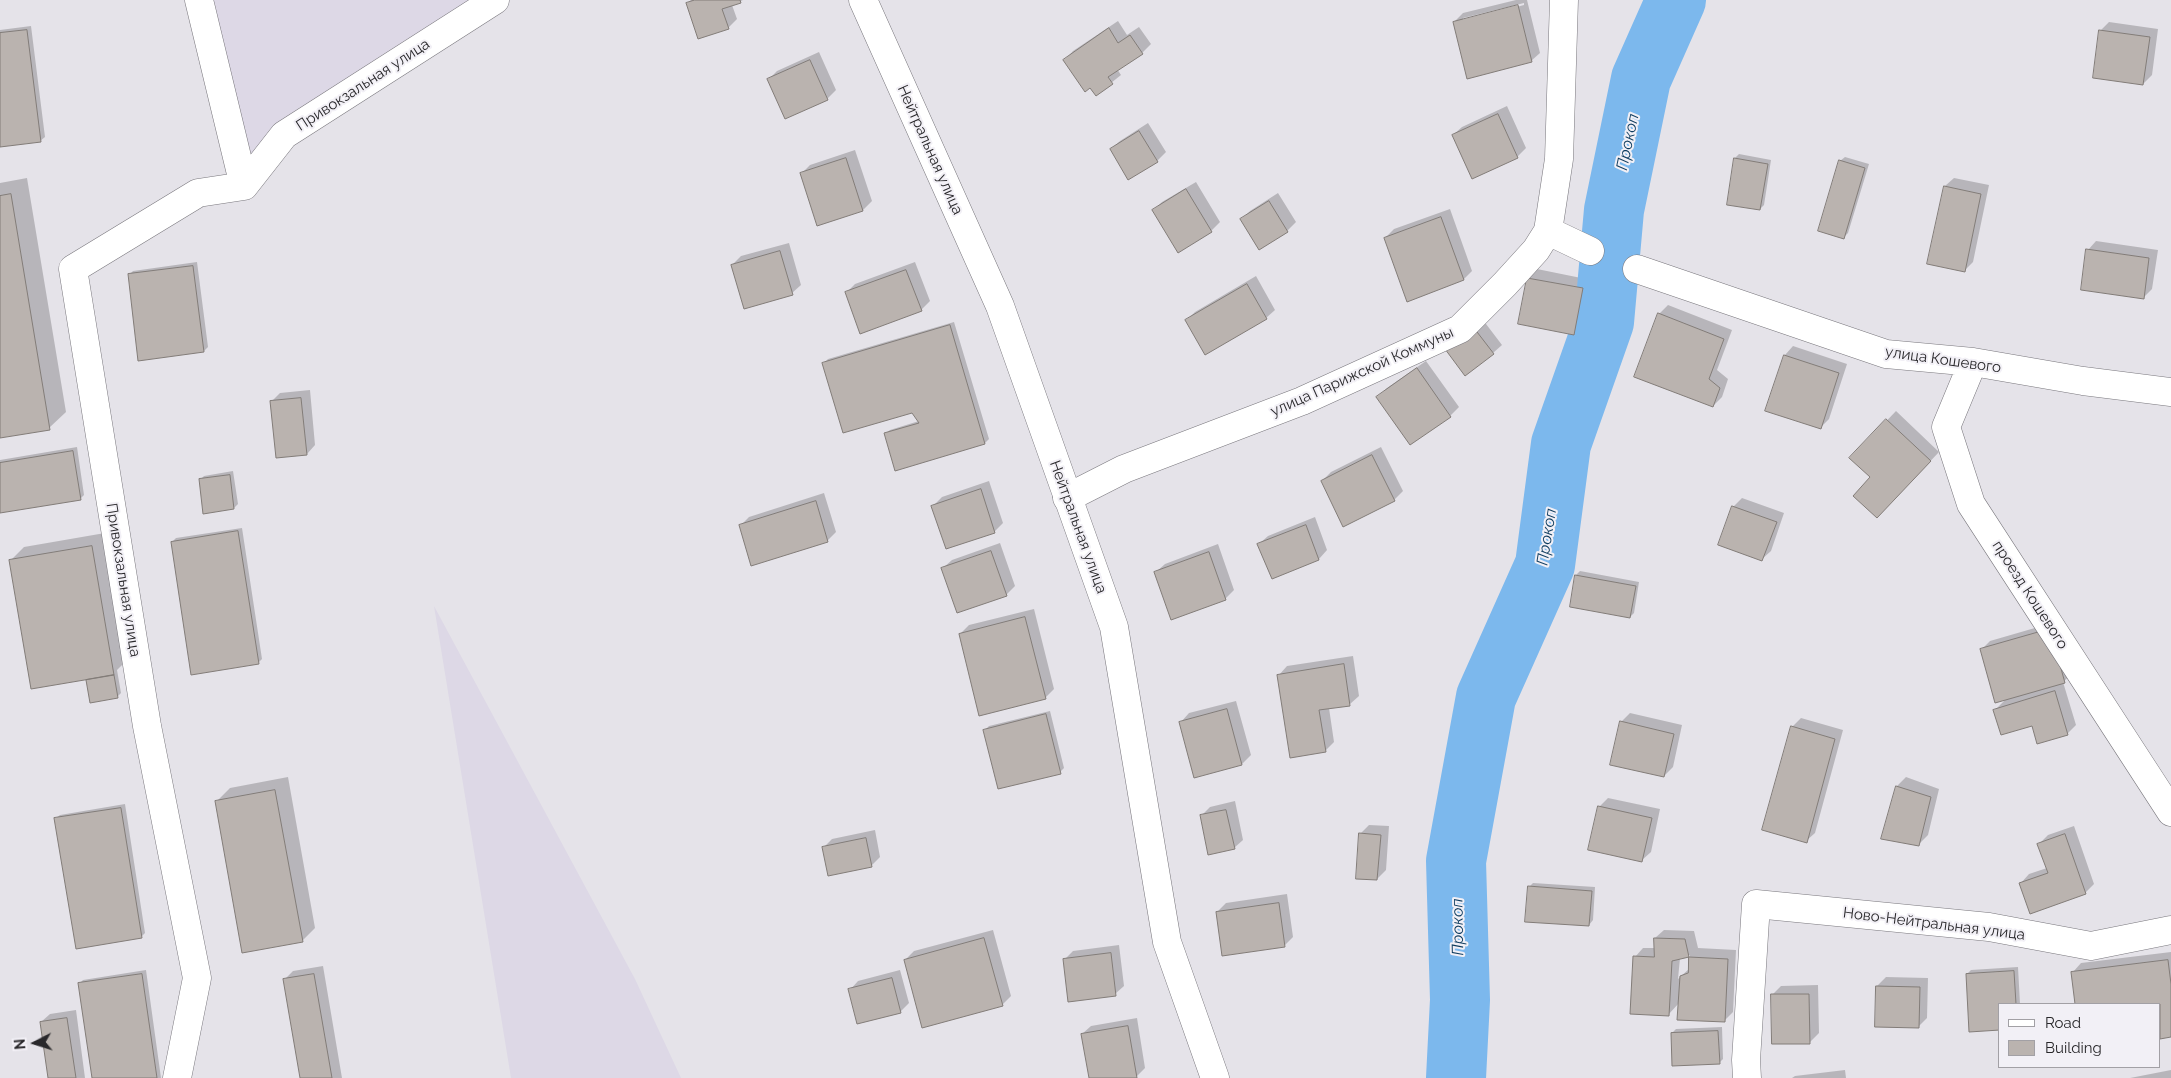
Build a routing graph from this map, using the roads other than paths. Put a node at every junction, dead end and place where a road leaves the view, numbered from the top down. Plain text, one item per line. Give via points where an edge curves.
1 (200, 0) edge
2 (496, 0) edge
3 (862, 0) edge
4 (1564, 0) edge
5 (244, 186) junction
6 (1548, 231) junction
7 (1590, 251) dead end
8 (1637, 269) dead end
9 (1973, 362) junction
10 (2171, 392) edge
11 (1067, 498) junction
12 (2171, 812) edge
13 (2171, 930) edge
14 (177, 1078) edge
15 (1215, 1078) edge
16 (1747, 1078) edge

1 - 5 street
2 - 5 street, Привокзальная улица via 284,135
3 - 11 street, Нейтральная улица via 1000,306
4 - 6 street, улица Парижской Коммуны via 1559,160
5 - 14 street, Привокзальная улица via 198,193 73,269 146,726 198,978
6 - 7 street
6 - 11 street, улица Парижской Коммуны via 1536,250 1460,329 1302,401 1124,469
8 - 9 street, улица Кошевого via 1886,354
9 - 10 street, улица Кошевого
9 - 12 street, проезд Кошевого via 1946,427 1971,504
11 - 15 street, Нейтральная улица via 1114,627 1167,942
13 - 16 street, Ново-Нейтральная улица via 2091,946 1989,927 1756,904

